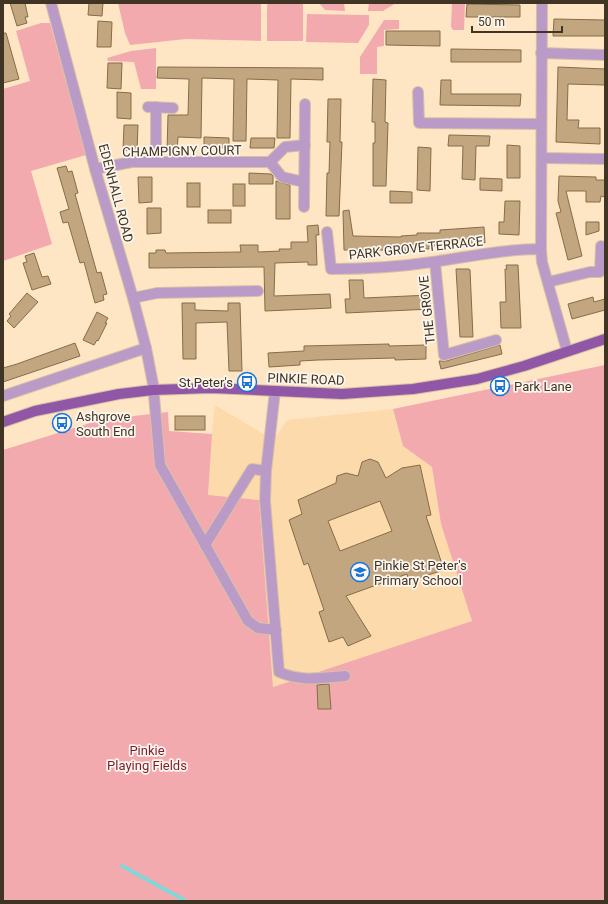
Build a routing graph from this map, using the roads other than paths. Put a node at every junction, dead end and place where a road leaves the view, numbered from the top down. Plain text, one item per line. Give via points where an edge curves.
1 (51, 3) edge
2 (542, 3) edge
3 (541, 53) junction
4 (605, 55) edge
5 (418, 92) dead end
6 (305, 104) dead end
7 (173, 108) dead end
8 (541, 124) junction
9 (305, 145) junction
10 (542, 158) junction
11 (605, 160) edge
12 (156, 162) junction
13 (270, 162) junction
14 (95, 169) junction
15 (304, 182) junction
16 (304, 207) dead end
17 (328, 232) dead end
18 (601, 246) dead end
19 (541, 249) junction
20 (435, 262) junction
21 (548, 282) junction
22 (258, 291) dead end
23 (133, 298) junction
24 (605, 339) edge
25 (496, 340) dead end
26 (146, 348) junction
27 (567, 351) junction
28 (153, 390) junction
29 (275, 391) junction
30 (3, 396) edge
31 (3, 422) edge
32 (266, 471) junction
33 (205, 545) junction
34 (276, 630) junction
35 (345, 676) dead end

1 - 14 street, EDENHALL ROAD
2 - 3 street
3 - 4 street
3 - 8 street
5 - 8 street via 418,123
6 - 9 street
7 - 12 street via 152,107
8 - 10 street
9 - 13 street via 285,147
9 - 15 street
10 - 11 street
10 - 19 street
12 - 13 street, CHAMPIGNY COURT
12 - 14 street, CHAMPIGNY COURT via 132,162
13 - 15 street via 282,177
14 - 23 street, EDENHALL ROAD
15 - 16 street
17 - 20 street, PARK GROVE TERRACE via 331,268
18 - 21 street via 600,272
19 - 20 street, PARK GROVE TERRACE
19 - 21 street
20 - 25 street, THE GROVE via 444,355
21 - 27 street
22 - 23 street via 157,293
23 - 26 street, EDENHALL ROAD
24 - 27 main road, PINKIE ROAD
26 - 28 street, EDENHALL ROAD
26 - 30 street
27 - 29 main road, PINKIE ROAD via 477,379 413,388 342,394
28 - 29 main road, PINKIE ROAD via 211,388
28 - 31 main road, PINKIE ROAD via 35,410
28 - 33 street, EDENHALL ROAD via 160,465
29 - 32 street
32 - 33 street via 252,469
32 - 34 street via 265,501
33 - 34 street, EDENHALL ROAD via 248,621 258,628
34 - 35 street via 279,672 291,677 310,679

